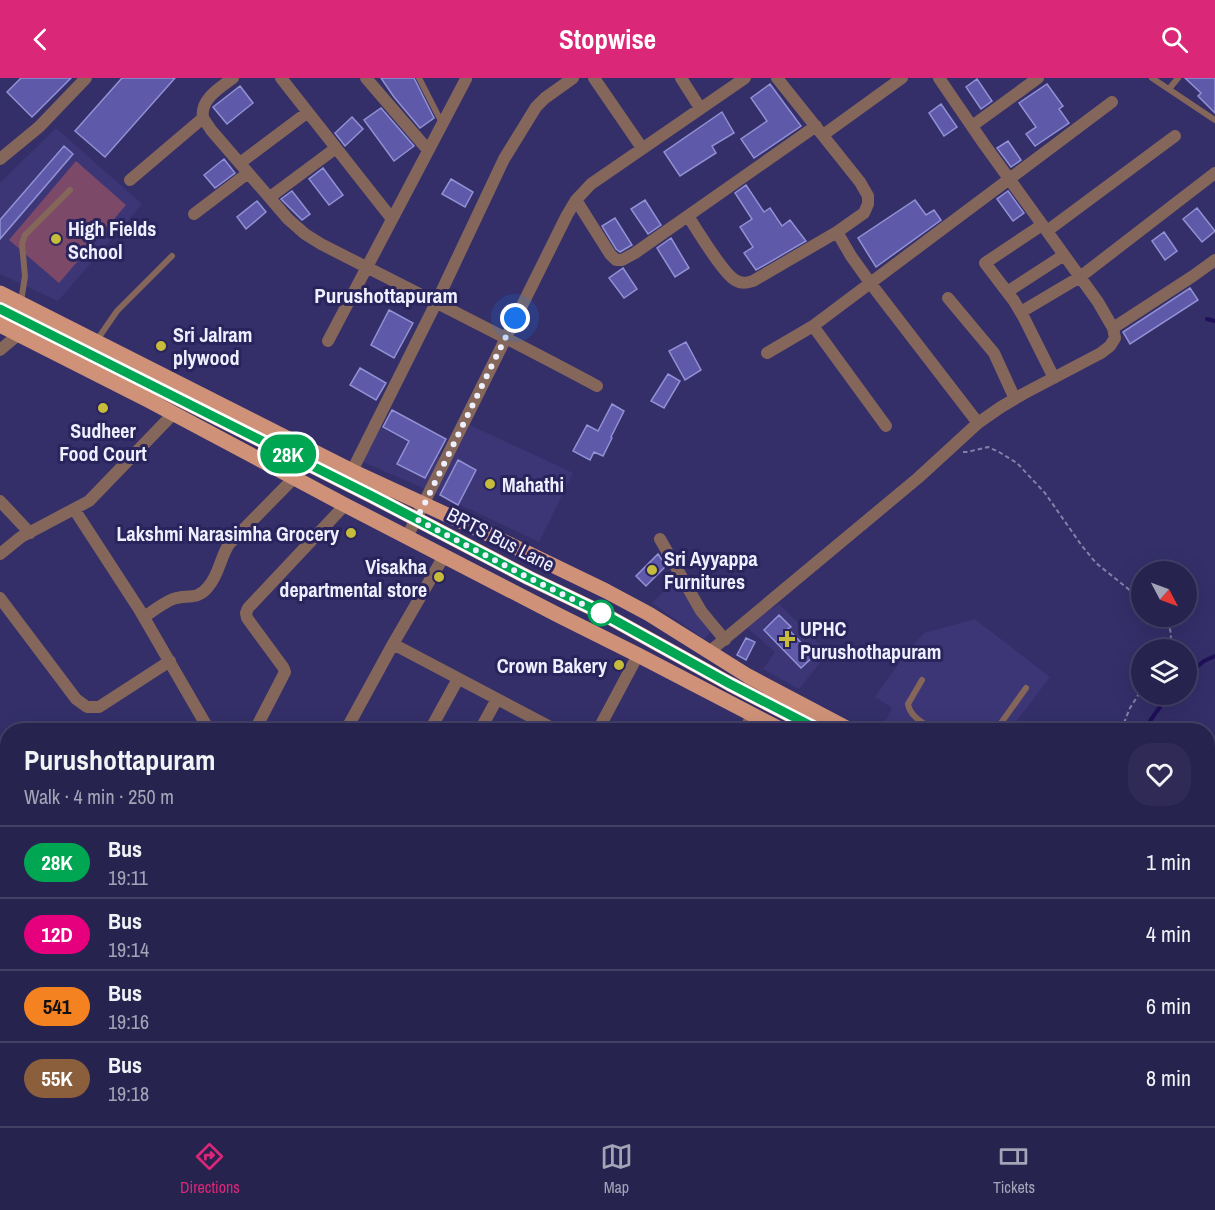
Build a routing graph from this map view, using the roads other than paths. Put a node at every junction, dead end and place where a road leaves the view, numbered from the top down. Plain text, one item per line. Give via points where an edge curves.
1 (86, 78) edge
2 (233, 78) edge
3 (281, 78) edge
4 (366, 78) edge
5 (419, 78) edge
6 (466, 78) edge
7 (573, 78) edge
8 (594, 78) edge
9 (681, 78) edge
10 (745, 78) edge
11 (777, 78) edge
12 (902, 78) edge
13 (939, 78) edge
14 (1038, 78) edge
15 (1152, 78) edge
16 (1178, 78) edge
17 (1169, 90) junction
18 (1112, 102) dead end
19 (700, 108) junction
20 (308, 112) junction
21 (203, 118) junction
22 (1215, 120) edge
23 (442, 123) junction
24 (972, 126) junction
25 (819, 130) junction
26 (1175, 136) dead end
27 (336, 148) junction
28 (642, 148) junction
29 (428, 150) junction
30 (0, 159) edge
31 (244, 168) junction
32 (1215, 173) edge
33 (130, 180) dead end
34 (1010, 180) junction
35 (70, 190) dead end
36 (270, 197) junction
37 (576, 200) junction
38 (194, 214) dead end
39 (688, 216) junction
40 (392, 219) junction
41 (1045, 228) junction
42 (837, 232) junction
43 (1064, 255) junction
44 (172, 256) dead end
45 (1215, 260) edge
46 (366, 267) junction
47 (1080, 277) junction
48 (871, 284) junction
49 (1007, 292) junction
50 (0, 293) edge
51 (948, 298) dead end
52 (436, 303) junction
53 (20, 304) junction
54 (0, 309) edge
55 (1021, 312) junction
56 (0, 325) edge
57 (813, 326) junction
58 (1113, 328) junction
59 (19, 334) junction
60 (506, 337) junction
61 (328, 341) dead end
62 (96, 342) junction
63 (0, 350) edge
64 (767, 353) dead end
65 (1054, 378) junction
66 (597, 386) dead end
67 (1015, 399) junction
68 (174, 413) junction
69 (978, 423) junction
70 (886, 426) dead end
71 (352, 471) junction
72 (294, 478) junction
73 (0, 501) edge
74 (345, 505) junction
75 (424, 505) junction
76 (74, 509) junction
77 (416, 519) junction
78 (30, 533) junction
79 (408, 537) junction
80 (660, 539) dead end
81 (0, 554) edge
82 (444, 556) junction
83 (0, 598) edge
84 (144, 617) junction
85 (724, 639) junction
86 (393, 644) junction
87 (709, 652) junction
88 (638, 655) junction
89 (170, 661) junction
90 (458, 679) junction
91 (922, 680) dead end
92 (1026, 688) dead end
93 (497, 699) junction
94 (752, 715) junction
95 (205, 723) edge
96 (259, 723) edge
97 (354, 723) edge
98 (434, 723) edge
99 (484, 723) edge
100 (543, 723) edge
101 (602, 723) edge
102 (748, 723) edge
103 (768, 723) edge
104 (805, 723) edge
105 (837, 723) edge
106 (923, 723) edge
107 (1001, 723) edge

1 - 30 street via 39,127
2 - 21 street via 209,98
3 - 20 street
4 - 29 street
5 - 23 lane
6 - 23 street
7 - 52 street via 536,107 510,151
8 - 28 street
9 - 19 street
10 - 19 street
11 - 25 street
12 - 25 street
13 - 24 street
14 - 24 street
15 - 17 lane
16 - 17 lane
17 - 22 lane
18 - 34 street
19 - 28 street
20 - 27 street
20 - 31 street
21 - 31 street
21 - 33 street
23 - 29 street
24 - 34 street
25 - 39 street
25 - 42 street via 868,196 864,213
26 - 41 street
27 - 36 street
27 - 40 street
28 - 37 street via 591,184
29 - 40 street
31 - 36 street
31 - 38 street
32 - 47 street
34 - 41 street
34 - 48 street
35 - 53 lane via 25,235
36 - 46 street via 305,234
37 - 39 street via 616,260 635,253
37 - 60 street
39 - 42 street via 723,268 733,280 744,284
40 - 46 street
41 - 43 street
41 - 49 street via 985,263
42 - 48 street
43 - 47 street
43 - 49 street
44 - 62 lane via 117,311
45 - 58 street
46 - 52 street
46 - 61 street
47 - 55 street
47 - 58 street
48 - 57 street
48 - 69 street
49 - 55 street
50 - 53 main road
51 - 67 street via 994,353
52 - 60 street
52 - 71 street
53 - 62 main road
54 - 77 main road, BRTS Bus Lane
55 - 65 street
56 - 59 main road
57 - 64 street
57 - 70 street
58 - 65 street via 1115,338 1110,346
59 - 63 street
59 - 68 main road
60 - 66 street
60 - 75 street
62 - 71 main road
65 - 67 street
67 - 69 street
68 - 72 main road
68 - 76 street via 97,494
69 - 85 street via 918,478
71 - 75 main road
72 - 74 main road
72 - 84 street via 229,544 208,588 198,595 171,600
73 - 78 street
74 - 79 main road
74 - 96 street via 246,613 285,672
75 - 77 street
75 - 87 main road via 606,591
76 - 78 street
76 - 84 street
77 - 79 street
77 - 104 main road, BRTS Bus Lane via 610,617
78 - 81 street
79 - 82 main road
80 - 85 street via 701,611
82 - 86 street
82 - 88 main road
83 - 89 street via 76,699 87,707 99,707
84 - 89 street
85 - 87 street
86 - 90 street
86 - 97 street
87 - 105 main road
88 - 94 main road
88 - 101 street
89 - 95 street
90 - 93 street
90 - 98 street
91 - 106 lane via 908,704 914,717
92 - 107 lane
93 - 99 street
93 - 100 street
94 - 102 street
94 - 103 main road

